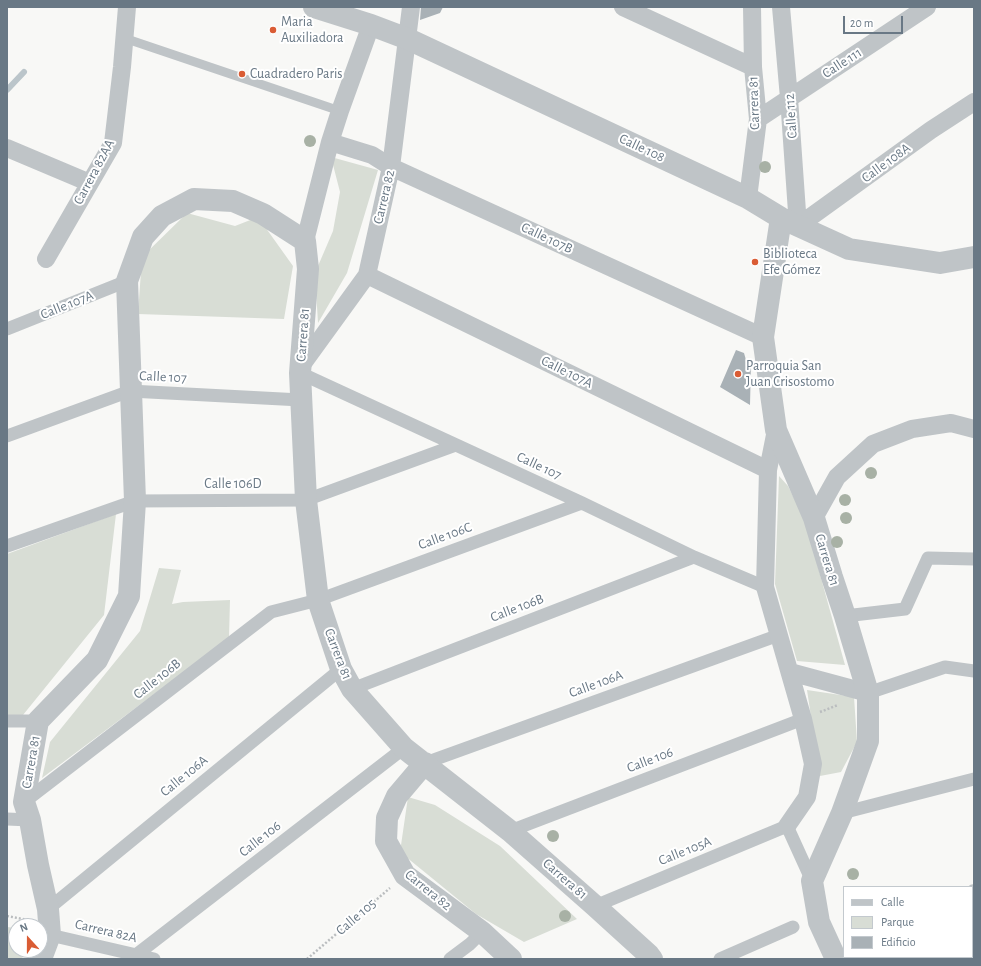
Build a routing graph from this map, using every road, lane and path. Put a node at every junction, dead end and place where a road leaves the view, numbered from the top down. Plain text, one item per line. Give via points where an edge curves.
1 (127, 7) edge
2 (314, 7) edge
3 (411, 7) edge
4 (623, 7) edge
5 (752, 7) edge
6 (781, 7) edge
7 (927, 7) edge
8 (371, 25) junction
9 (124, 38) junction
10 (408, 39) junction
11 (753, 67) junction
12 (790, 98) junction
13 (974, 102) edge
14 (340, 111) junction
15 (758, 119) junction
16 (330, 142) junction
17 (7, 148) edge
18 (391, 167) junction
19 (90, 183) junction
20 (748, 198) junction
21 (789, 222) junction
22 (305, 241) junction
23 (974, 257) edge
24 (46, 259) dead end
25 (367, 275) junction
26 (127, 281) junction
27 (7, 328) edge
28 (763, 337) junction
29 (301, 370) junction
30 (130, 391) junction
31 (302, 400) junction
32 (974, 429) edge
33 (776, 430) junction
34 (7, 436) edge
35 (456, 445) junction
36 (768, 470) junction
37 (306, 500) junction
38 (134, 501) junction
39 (582, 503) junction
40 (814, 518) junction
41 (7, 546) edge
42 (694, 557) junction
43 (974, 559) edge
44 (764, 587) junction
45 (318, 600) junction
46 (845, 616) junction
47 (779, 634) junction
48 (341, 669) junction
49 (974, 671) edge
50 (790, 672) junction
51 (352, 688) junction
52 (868, 693) junction
53 (802, 718) junction
54 (7, 721) edge
55 (38, 721) junction
56 (404, 748) junction
57 (425, 763) junction
58 (974, 779) edge
59 (27, 811) junction
60 (842, 813) junction
61 (7, 819) edge
62 (787, 826) junction
63 (510, 831) junction
64 (405, 875) junction
65 (812, 881) junction
66 (594, 906) junction
67 (39, 914) junction
68 (7, 916) edge
69 (793, 927) dead end
70 (482, 932) junction
71 (50, 935) junction
72 (136, 955) junction
73 (41, 959) edge
74 (154, 959) edge
75 (307, 959) edge
76 (450, 959) edge
77 (511, 959) edge
78 (652, 959) edge
79 (720, 959) edge
80 (836, 959) edge

1 - 9 street, Carrera 82AA
2 - 8 street, Calle 108
3 - 10 street, Carrera 82
4 - 11 street
5 - 11 street, Carrera 81
6 - 12 street, Calle 112
7 - 12 street, Calle 111
8 - 10 street, Calle 108
8 - 14 street
9 - 14 lane
9 - 19 street, Carrera 82AA via 113,143
10 - 18 street, Carrera 82
10 - 20 street, Calle 108
11 - 15 street, Carrera 81
12 - 15 street, Calle 111
12 - 21 street, Calle 112
13 - 21 street, Calle 108A
14 - 16 street
15 - 20 street, Carrera 81
16 - 18 street, Calle 107B via 372,155
16 - 22 street
17 - 19 street
18 - 25 street, Carrera 82
18 - 28 street, Calle 107B
19 - 24 street, Carrera 82AA
20 - 21 street, Calle 108
21 - 23 street, Calle 108 via 849,248 940,263
21 - 28 street, Carrera 81
22 - 26 street via 263,214 233,201 194,199 162,216 143,237
22 - 29 street, Carrera 81 via 308,269
25 - 29 street, Carrera 82
25 - 36 street, Calle 107A
26 - 27 street, Calle 107A
26 - 30 street, Carrera 81
28 - 33 street, Carrera 81
29 - 31 street, Carrera 81
29 - 35 street, Calle 107
30 - 31 street, Calle 107
30 - 34 street, Calle 107
30 - 38 street, Carrera 81
31 - 37 street, Carrera 81
32 - 40 street via 951,424 912,429 873,444 837,477
33 - 36 street, Carrera 81
33 - 40 street, Carrera 81
35 - 37 street, Calle 106D
35 - 39 street, Calle 107
36 - 44 street, Carrera 81
37 - 38 street, Calle 106D
37 - 45 street, Carrera 81
38 - 41 street, Calle 106D
38 - 55 street, Carrera 81 via 129,596 97,660
39 - 42 street, Calle 107
39 - 45 street, Calle 106C
40 - 46 street, Carrera 81
42 - 44 street, Calle 107
42 - 51 street, Calle 106B
43 - 46 street via 928,558 905,609
44 - 47 street, Carrera 81
45 - 48 street, Carrera 81
45 - 59 street, Calle 106B via 271,612
46 - 52 street, Carrera 81
47 - 50 street, Carrera 81
47 - 57 street, Calle 106A
48 - 51 street, Carrera 81
48 - 67 street, Calle 106A
49 - 52 street via 945,667
50 - 52 street
50 - 53 street, Carrera 81
51 - 56 street, Carrera 81
52 - 60 street, Carrera 81 via 868,741
53 - 62 street, Carrera 81 via 813,764 807,797
53 - 63 street, Calle 106
54 - 55 street
55 - 59 street, Carrera 81
56 - 57 street, Carrera 81
56 - 72 street, Calle 106
57 - 63 street, Carrera 81
57 - 64 street, Carrera 82 via 396,796 388,818 386,841
58 - 60 street
59 - 61 street
59 - 67 street, Carrera 81 via 38,865
60 - 65 street, Carrera 81
62 - 65 street
62 - 66 street, Calle 105A
63 - 66 street, Carrera 81
64 - 70 street, Carrera 82
64 - 75 path, Calle 105
65 - 80 street via 819,922
66 - 78 street, Carrera 81
67 - 68 path
67 - 71 street, Carrera 81
69 - 79 street
70 - 76 street
70 - 77 street, Carrera 82
71 - 72 street, Carrera 82A
71 - 73 street, Carrera 81
72 - 74 street, Carrera 82A

